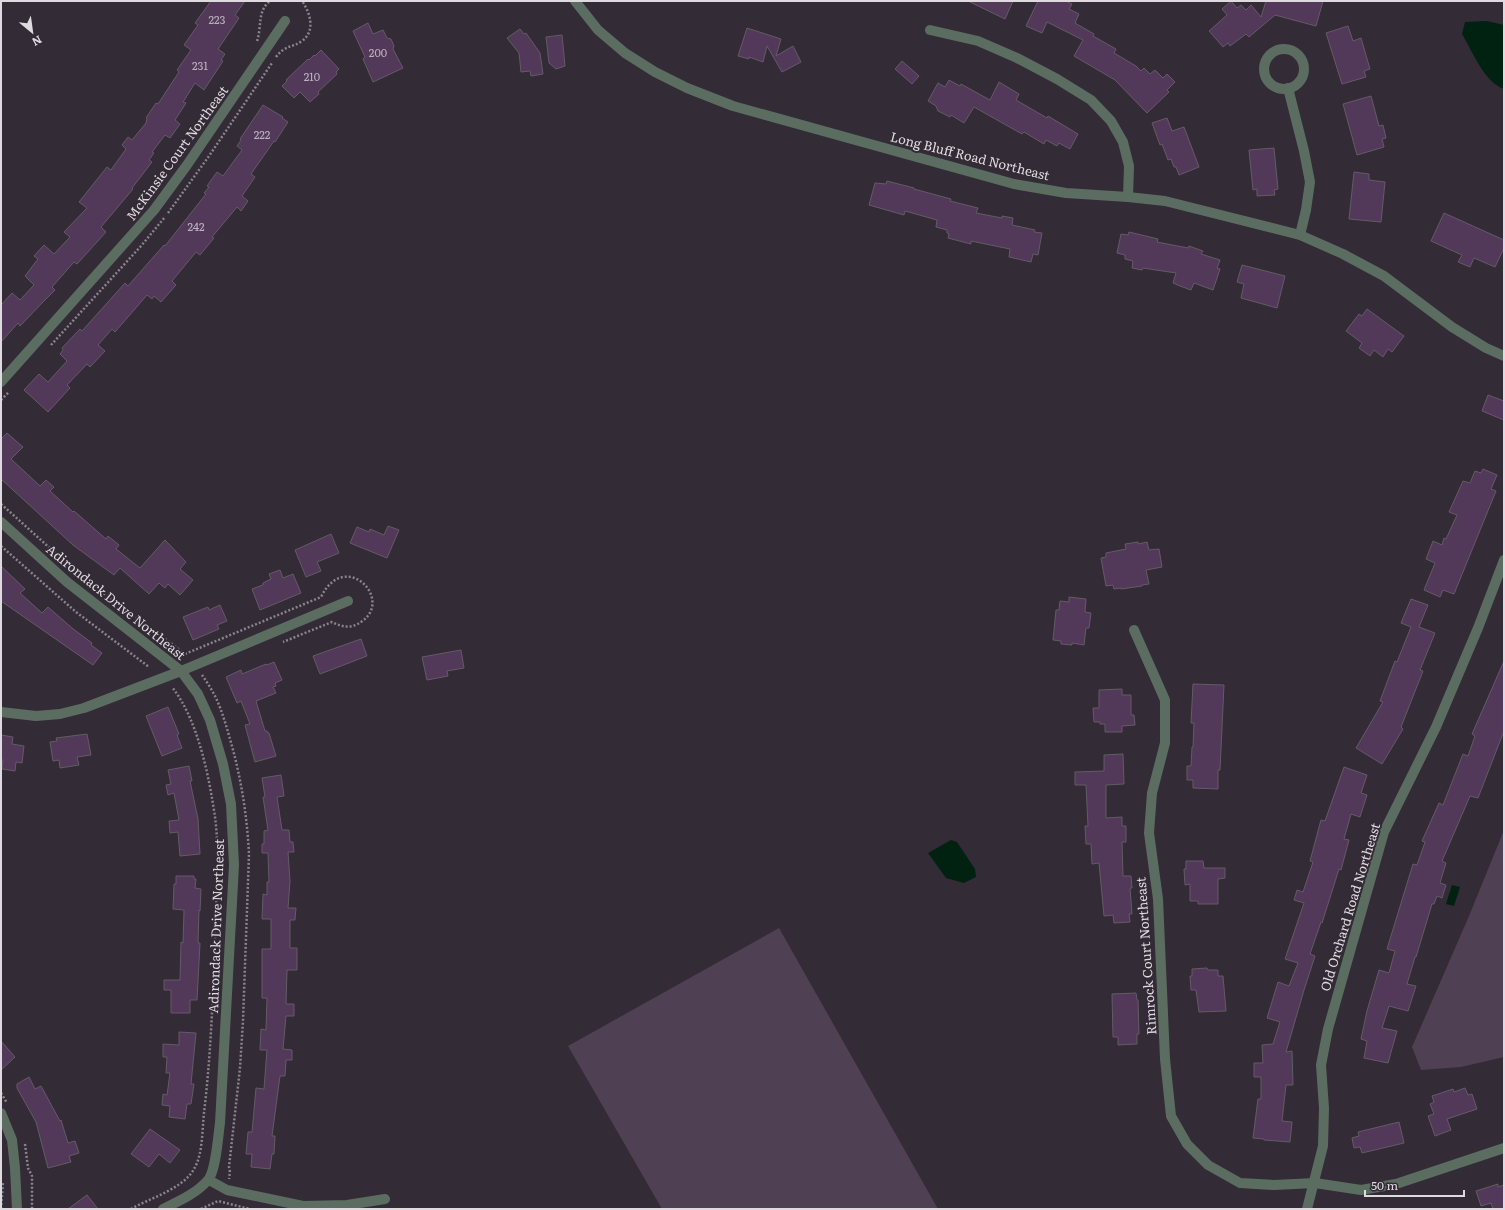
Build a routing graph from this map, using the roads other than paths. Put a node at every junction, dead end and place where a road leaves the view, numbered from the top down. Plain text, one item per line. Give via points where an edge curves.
1 (576, 1) edge
2 (285, 21) dead end
3 (930, 30) dead end
4 (1288, 88) dead end
5 (1128, 197) junction
6 (1300, 235) junction
7 (1504, 356) edge
8 (1, 382) edge
9 (1, 522) edge
10 (1504, 560) edge
11 (348, 601) dead end
12 (1134, 630) dead end
13 (181, 670) junction
14 (1, 712) edge
15 (1, 1113) edge
16 (1504, 1148) edge
17 (208, 1180) junction
18 (1314, 1183) junction
19 (385, 1199) dead end
20 (17, 1209) edge
21 (164, 1209) edge
22 (1307, 1209) edge

1 - 5 street, Long Bluff Road Northeast via 598,30 625,53 687,88 733,106 1014,184 1066,193
2 - 8 street, McKinsie Court Northeast via 154,210
3 - 5 street via 978,40 1057,79 1091,100 1111,121 1123,142 1129,166
4 - 6 street via 1310,182
5 - 6 street, Long Bluff Road Northeast via 1165,201
6 - 7 street, Long Bluff Road Northeast via 1384,276 1452,327
9 - 13 street, Adirondack Drive Northeast via 67,582
10 - 18 street, Old Orchard Road Northeast via 1436,727 1384,832 1326,1036 1321,1064 1323,1146
11 - 13 street
12 - 18 street, Rimrock Court Northeast via 1165,700 1165,743 1152,793 1149,833 1158,899 1165,1059 1171,1116 1187,1144 1208,1165 1240,1183
13 - 14 street via 72,711 36,716
13 - 17 street, Adirondack Drive Northeast via 198,694 210,720 231,804 234,865 220,1115 215,1160
15 - 20 street via 12,1140
16 - 18 street, Rimrock Court Northeast via 1396,1184 1361,1190
17 - 19 street via 227,1190 303,1206 346,1205
17 - 21 street via 188,1196
18 - 22 street, Old Orchard Road Northeast

